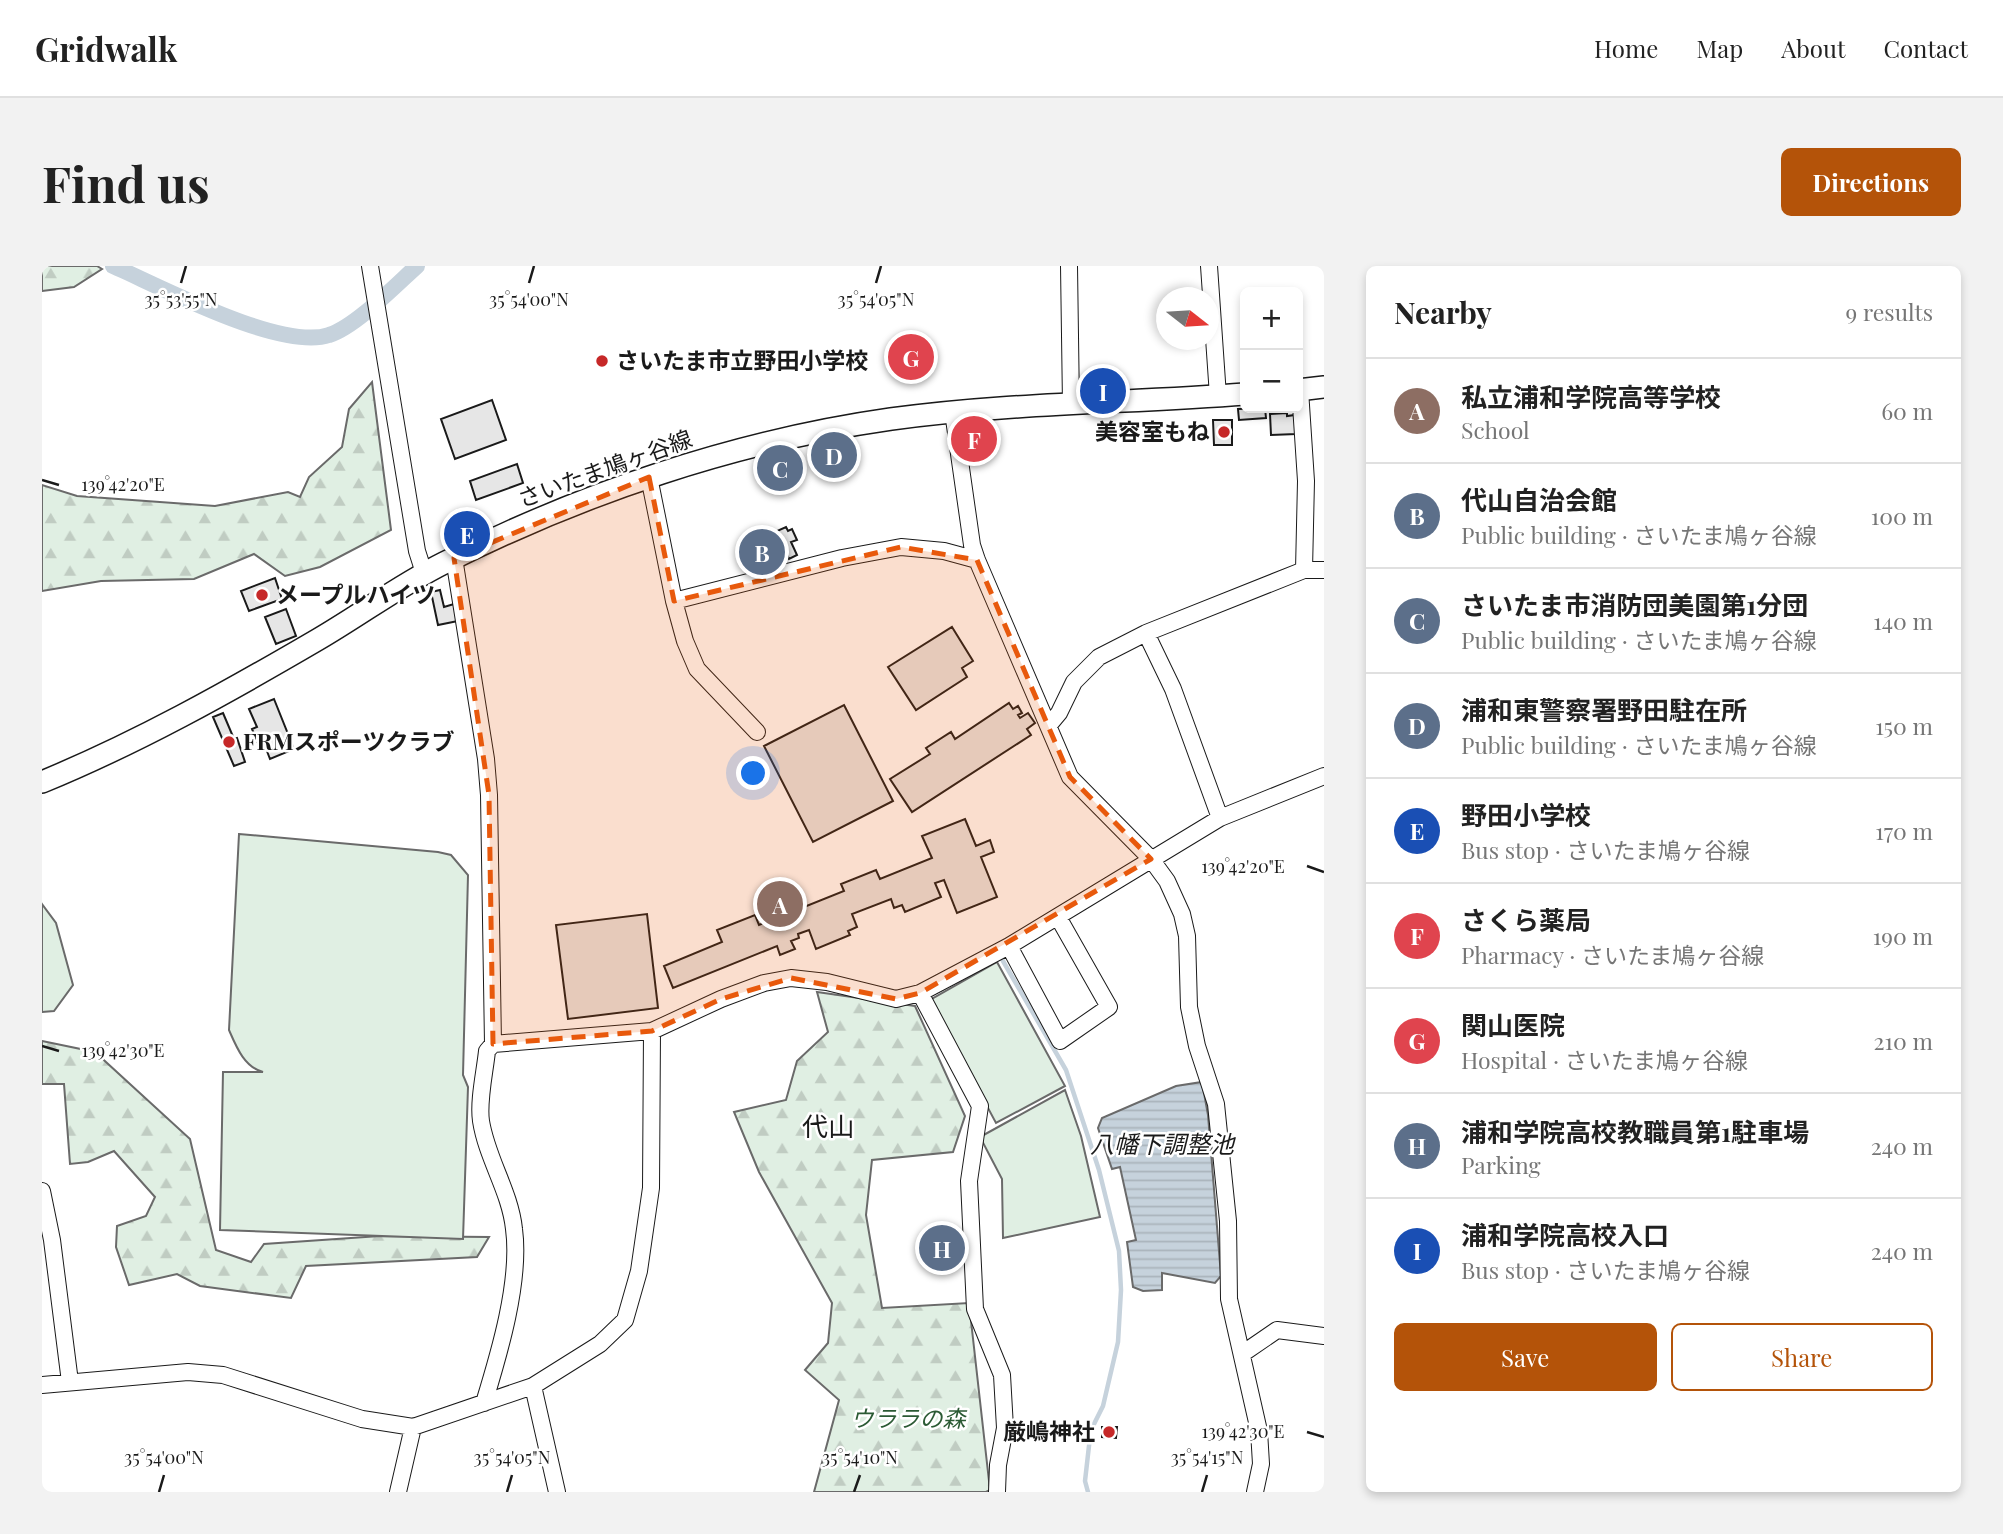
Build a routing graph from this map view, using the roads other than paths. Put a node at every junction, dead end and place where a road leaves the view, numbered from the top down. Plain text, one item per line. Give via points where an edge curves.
1 (370, 266) edge
2 (1069, 266) edge
3 (1209, 266) edge
4 (1324, 387) edge
5 (1303, 390) edge
6 (1240, 394) edge
7 (1218, 396) junction
8 (1071, 405) junction
9 (953, 412) junction
10 (1301, 413) edge
11 (649, 477) junction
12 (454, 558) junction
13 (976, 561) junction
14 (1304, 570) junction
15 (1324, 570) edge
16 (424, 573) junction
17 (674, 601) junction
18 (1146, 633) junction
19 (1049, 725) junction
20 (757, 732) dead end
21 (1324, 776) edge
22 (42, 782) edge
23 (1220, 818) junction
24 (1151, 859) junction
25 (1058, 917) junction
26 (1001, 951) junction
27 (920, 993) junction
28 (652, 1031) junction
29 (493, 1044) junction
30 (42, 1191) edge
31 (1324, 1336) edge
32 (1242, 1354) junction
33 (70, 1382) junction
34 (42, 1385) edge
35 (533, 1386) junction
36 (484, 1404) junction
37 (413, 1427) junction
38 (404, 1491) edge
39 (557, 1492) edge
40 (997, 1492) edge
41 (1255, 1492) edge

1 - 16 street
2 - 8 street
3 - 7 street
4 - 5 main road
6 - 7 main road, さいたま鳩ヶ谷線
7 - 8 main road, さいたま鳩ヶ谷線
8 - 9 main road, さいたま鳩ヶ谷線
9 - 11 main road, さいたま鳩ヶ谷線 via 789,438
9 - 13 street
10 - 14 street via 1306,481
11 - 12 main road, さいたま鳩ヶ谷線
11 - 17 street
12 - 16 main road, さいたま鳩ヶ谷線
12 - 29 street via 489,795
13 - 17 street via 901,547
13 - 19 street
14 - 15 street
14 - 18 street
16 - 22 main road, さいたま鳩ヶ谷線 via 185,715
17 - 20 street via 697,669
18 - 19 street via 1099,657 1074,682
18 - 23 street via 1173,689
19 - 24 street via 1070,776
21 - 23 street
23 - 24 street
24 - 25 street
24 - 32 street via 1177,900 1187,936 1189,1007 1216,1104 1228,1221 1230,1299
25 - 26 street
25 - 26 street via 1109,1007 1060,1041
26 - 27 street
27 - 28 street via 896,999 791,978 721,999
27 - 40 street via 980,1106 969,1181 975,1309 1002,1375 1005,1428
28 - 29 street
28 - 35 street via 652,1188 639,1271 625,1320 600,1344
29 - 36 street via 487,1051 481,1118 511,1207 515,1254 501,1340
30 - 33 street
31 - 32 street via 1278,1331
32 - 41 street via 1259,1431 1261,1464
33 - 34 street
33 - 37 street via 188,1372 223,1375 362,1419
35 - 36 street
35 - 39 street
36 - 37 street
37 - 38 street

